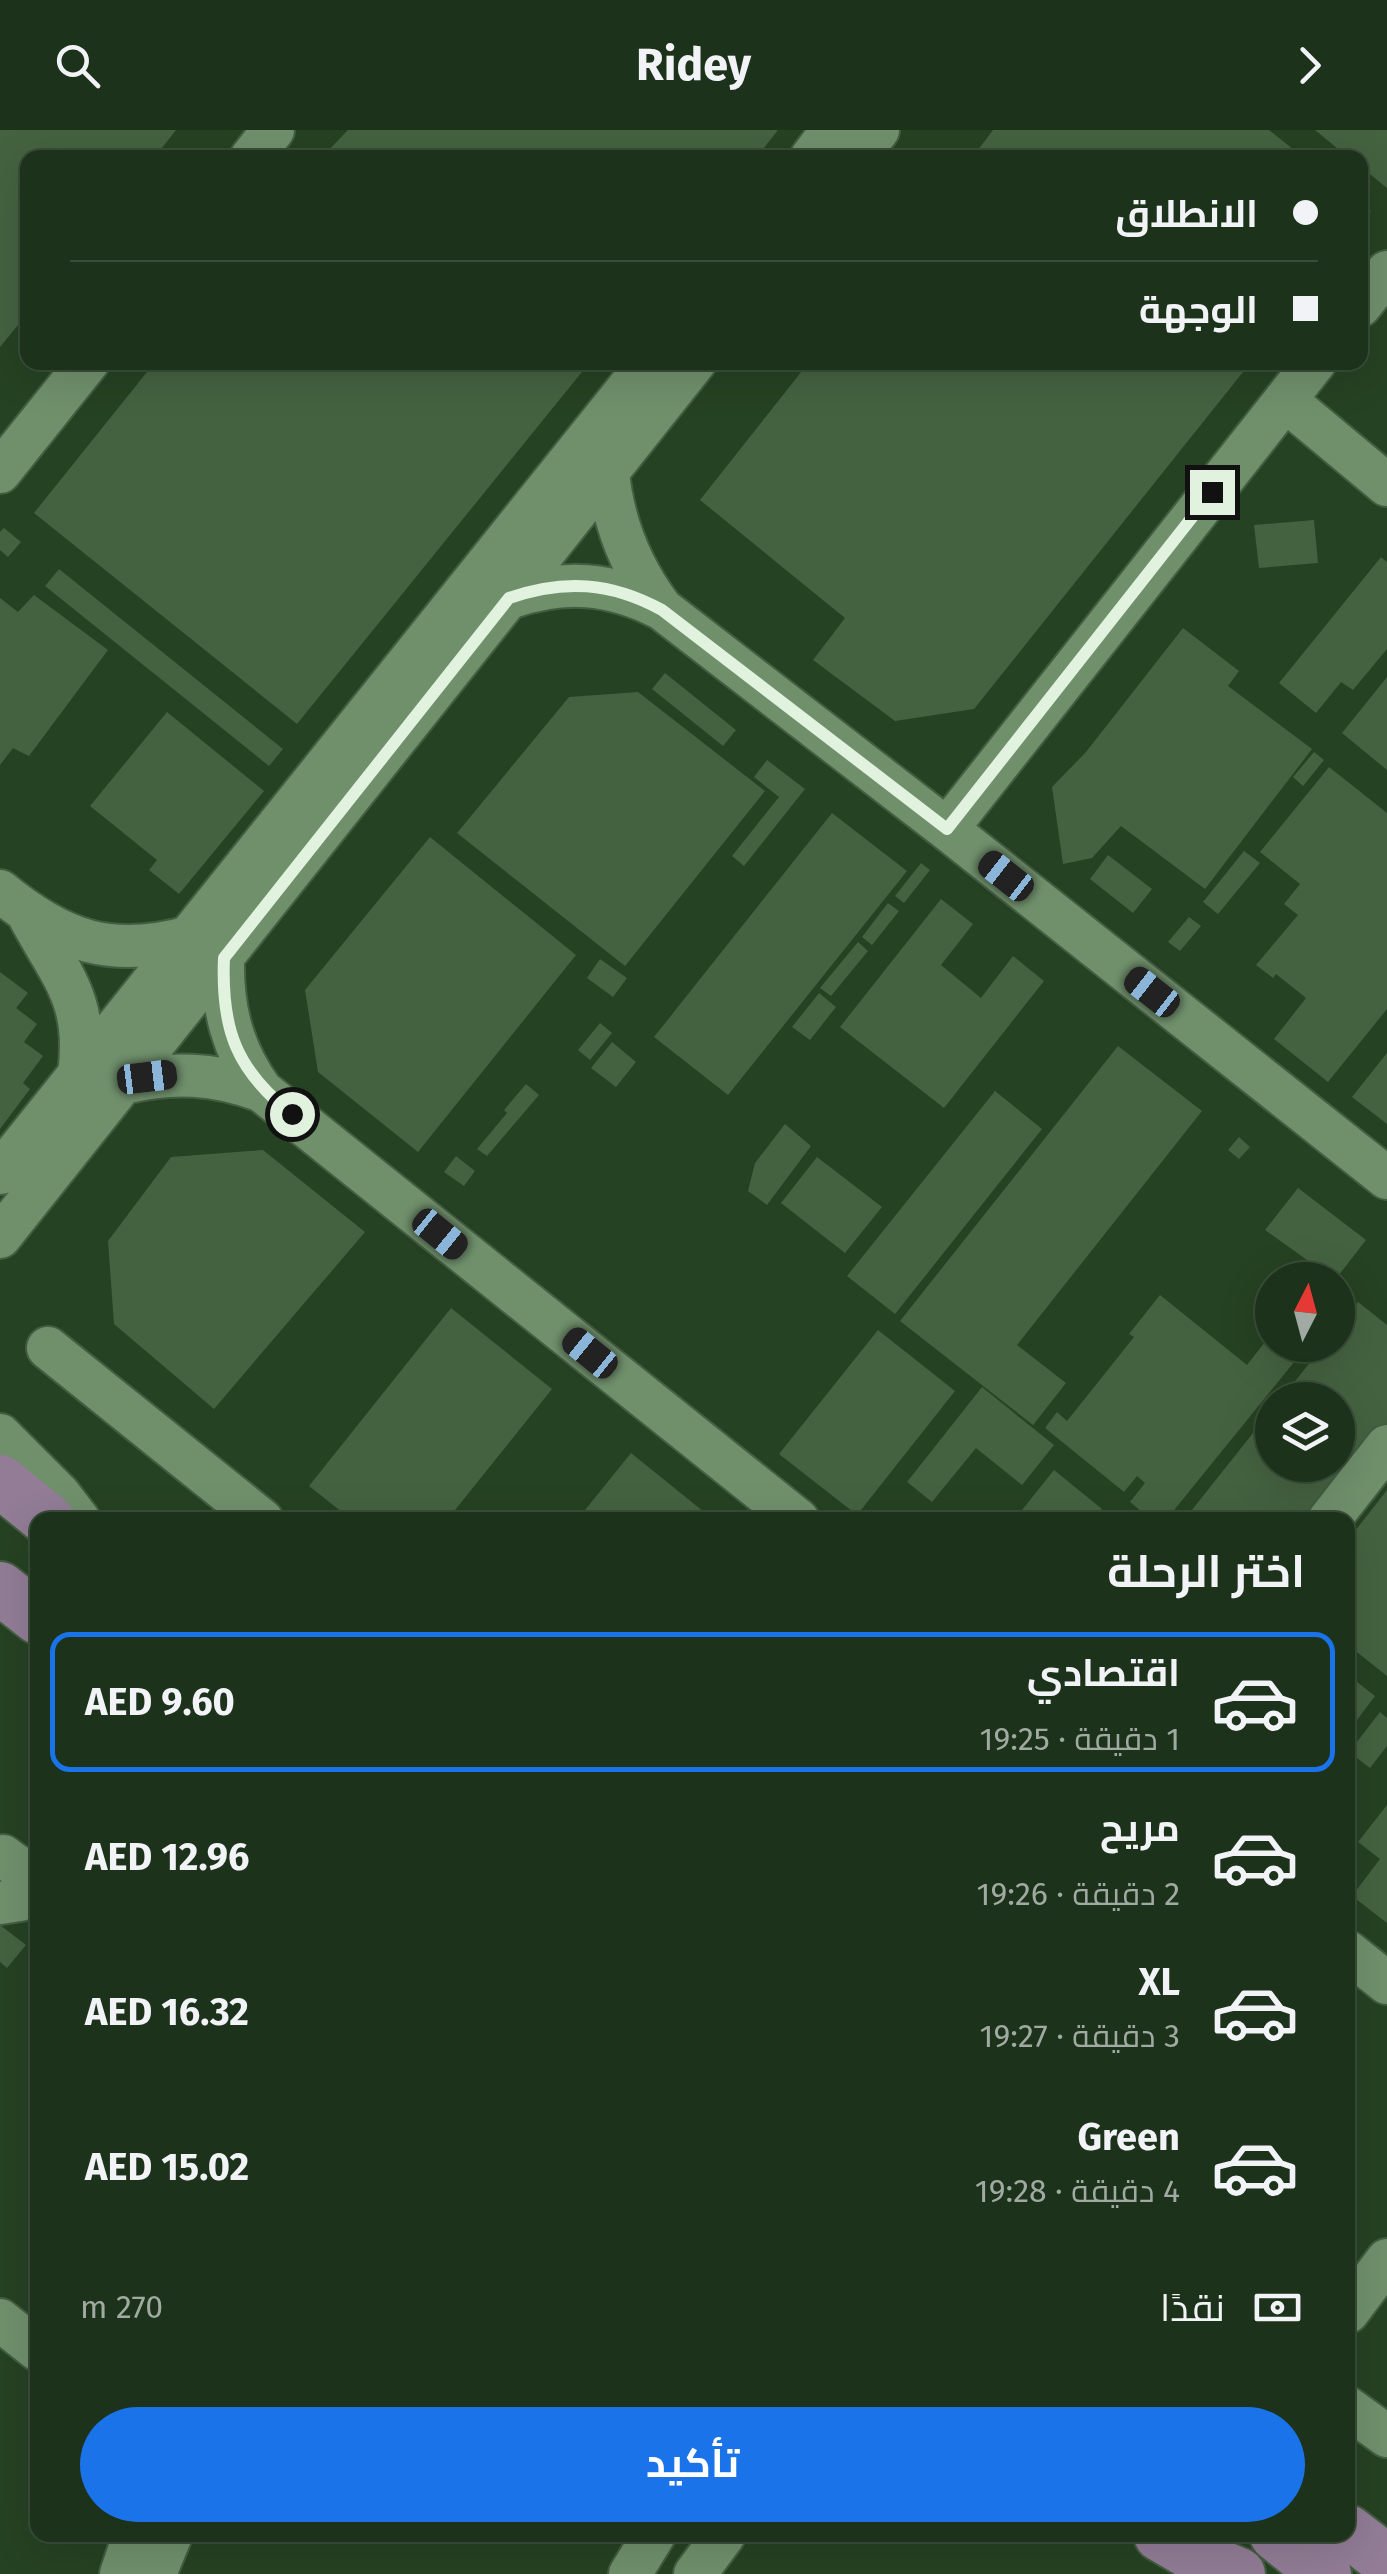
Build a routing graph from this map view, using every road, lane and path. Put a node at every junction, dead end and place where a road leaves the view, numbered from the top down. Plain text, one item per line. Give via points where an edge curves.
1 (878, 130) edge
2 (862, 150) edge
3 (1387, 272) edge
4 (1368, 296) edge
5 (82, 370) edge
6 (644, 370) edge
7 (689, 370) edge
8 (1309, 370) edge
9 (1285, 400) junction
10 (0, 472) edge
11 (608, 472) junction
12 (1387, 485) edge
13 (509, 598) junction
14 (662, 610) junction
15 (947, 829) junction
16 (14, 903) edge
17 (206, 948) junction
18 (79, 1075) junction
19 (124, 1083) junction
20 (262, 1090) junction
21 (0, 1173) edge
22 (1387, 1178) edge
23 (0, 1237) edge
24 (48, 1348) dead end
25 (0, 1435) edge
26 (1387, 1446) edge
27 (0, 1481) edge
28 (38, 1512) edge
29 (73, 1512) edge
30 (252, 1512) edge
31 (788, 1512) edge
32 (1335, 1512) edge
33 (0, 1588) edge
34 (30, 1612) edge
35 (30, 1891) edge
36 (0, 1903) edge
37 (1387, 2260) edge
38 (1355, 2303) edge
39 (0, 2320) edge
40 (30, 2344) edge
41 (1355, 2413) edge
42 (1387, 2436) edge
43 (1355, 2522) edge
44 (1387, 2534) edge
45 (1355, 2536) edge
46 (132, 2542) edge
47 (169, 2542) edge
48 (650, 2542) edge
49 (719, 2542) edge
50 (1172, 2542) edge
51 (1206, 2542) edge
52 (1285, 2542) edge
53 (1387, 2561) edge
54 (121, 2574) edge
55 (154, 2574) edge
56 (630, 2574) edge
57 (695, 2574) edge
58 (1243, 2574) edge
59 (1325, 2574) edge

1 - 2 street
3 - 4 street
5 - 10 street
6 - 17 street via 299,803
7 - 11 street
8 - 9 street
9 - 12 street
9 - 15 street
11 - 13 street
11 - 14 street via 623,541
13 - 14 street via 587,584 626,592
13 - 17 street
14 - 15 street
15 - 22 street
16 - 17 street via 70,937 106,946
16 - 18 street via 72,992 82,1033
17 - 18 street
17 - 19 street
17 - 20 street via 230,1028
18 - 21 street
19 - 20 street via 194,1074
19 - 23 street
20 - 31 street
24 - 30 street
25 - 29 street
26 - 32 street
27 - 28 main road
33 - 34 main road
35 - 36 street
37 - 38 street
39 - 40 street
41 - 42 street
43 - 44 street
45 - 53 main road
46 - 54 street
47 - 55 street
48 - 56 street
49 - 57 street
50 - 58 main road
51 - 58 main road
52 - 59 main road

